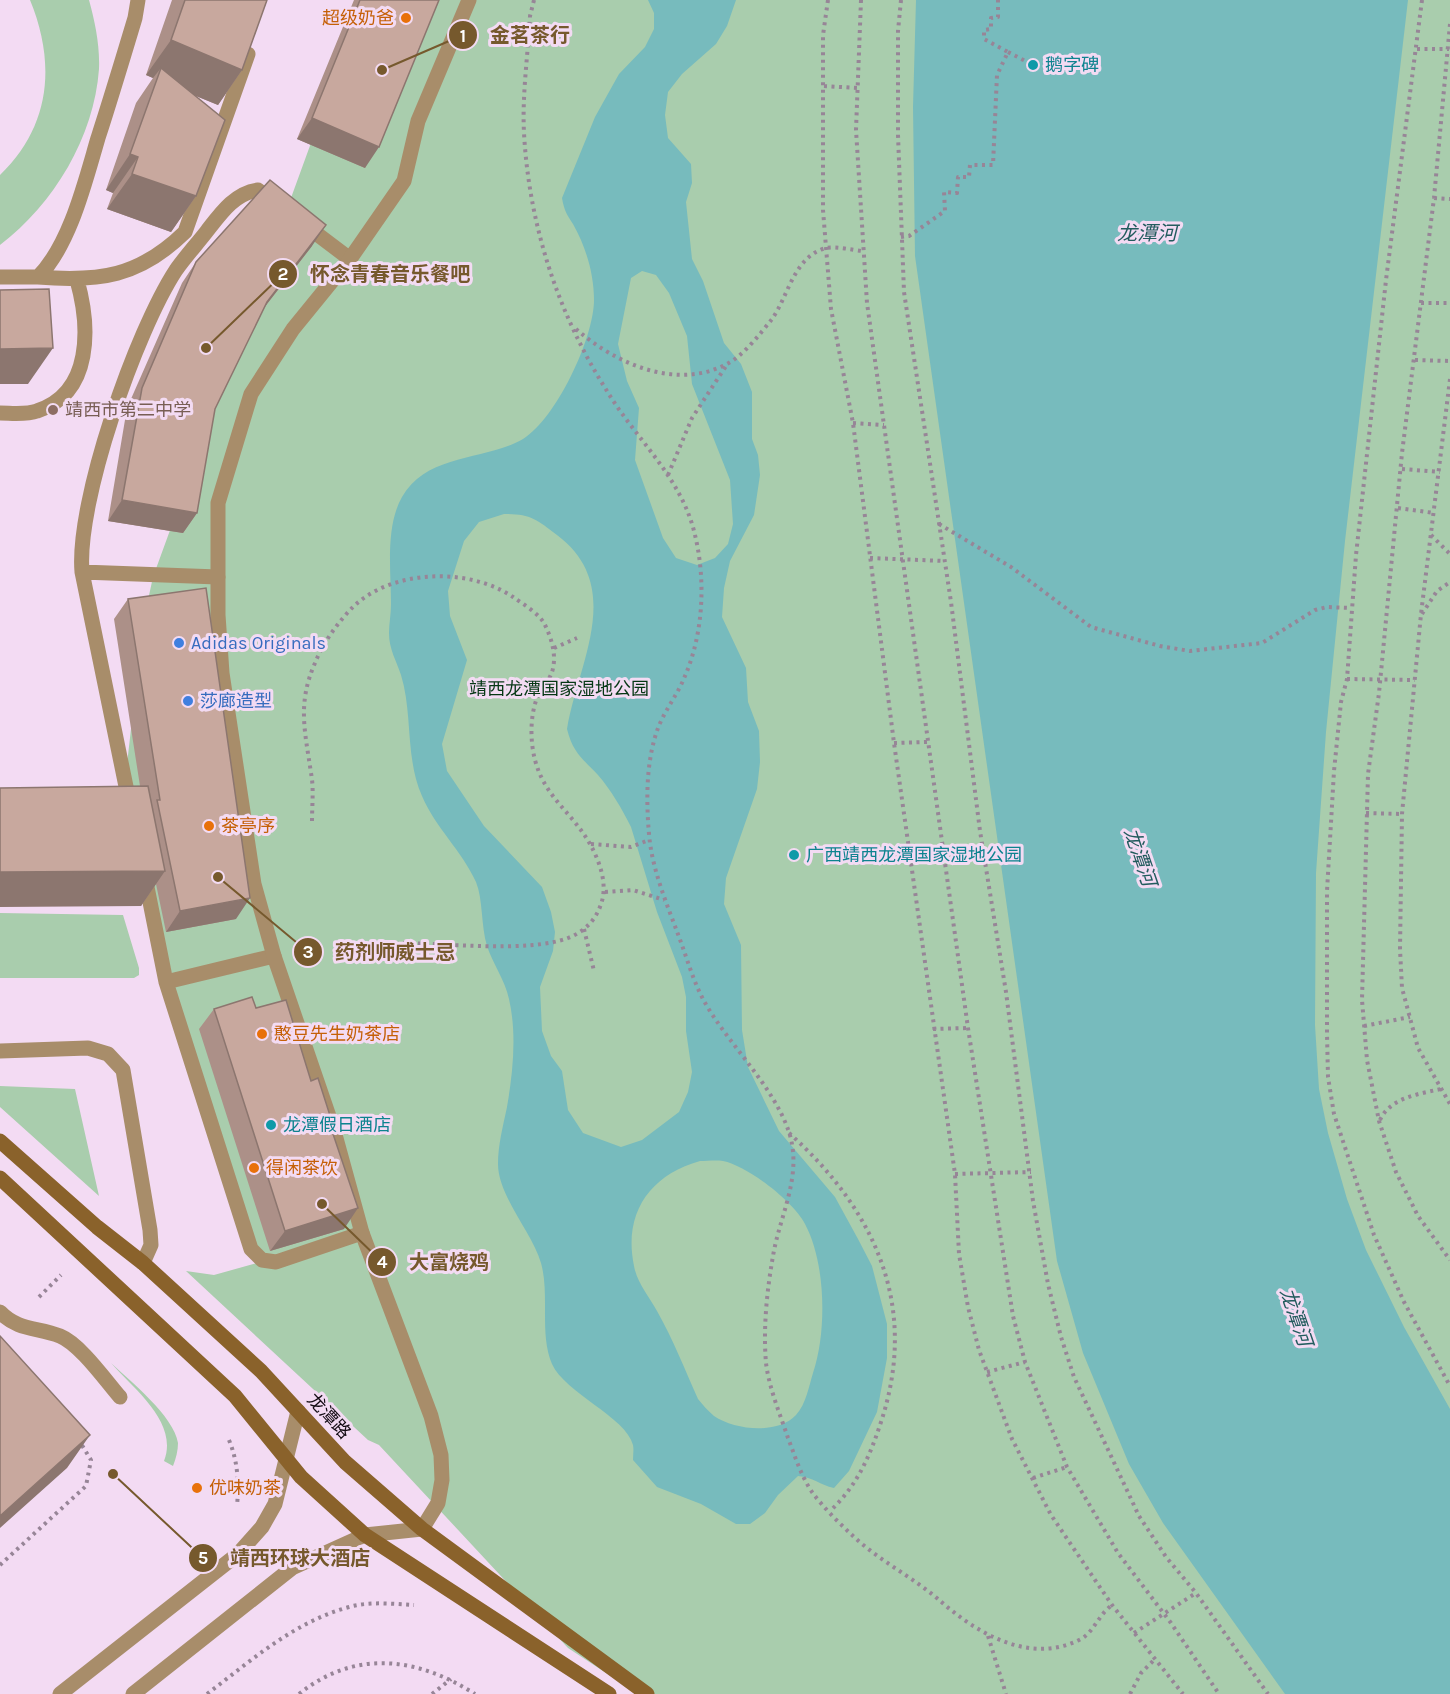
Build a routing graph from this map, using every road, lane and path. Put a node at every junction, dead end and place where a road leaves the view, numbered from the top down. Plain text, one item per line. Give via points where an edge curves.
1 (138, 0) edge
2 (469, 0) edge
3 (534, 0) edge
4 (828, 0) edge
5 (861, 0) edge
6 (901, 0) edge
7 (998, 0) edge
8 (1422, 0) edge
9 (1450, 24) edge
10 (251, 44) edge
11 (1417, 49) junction
12 (1449, 49) edge
13 (1008, 52) junction
14 (1033, 65) dead end
15 (824, 86) junction
16 (857, 88) junction
17 (1434, 198) junction
18 (1450, 199) edge
19 (901, 237) junction
20 (826, 248) junction
21 (862, 250) junction
22 (350, 259) junction
23 (0, 277) edge
24 (38, 277) junction
25 (77, 280) junction
26 (1421, 303) junction
27 (1450, 303) edge
28 (573, 326) junction
29 (1415, 360) junction
30 (1450, 361) edge
31 (728, 363) junction
32 (1450, 379) edge
33 (0, 413) edge
34 (854, 423) junction
35 (884, 425) junction
36 (1402, 470) junction
37 (1440, 472) junction
38 (668, 475) junction
39 (1398, 508) junction
40 (1434, 513) junction
41 (938, 524) junction
42 (1431, 535) junction
43 (1450, 554) edge
44 (870, 558) junction
45 (904, 558) junction
46 (945, 561) junction
47 (82, 572) junction
48 (218, 578) junction
49 (1450, 582) edge
50 (1351, 608) junction
51 (1421, 614) junction
52 (577, 638) dead end
53 (554, 648) junction
54 (1347, 679) junction
55 (1379, 680) junction
56 (1415, 680) junction
57 (927, 742) junction
58 (894, 743) junction
59 (1366, 813) junction
60 (1402, 814) junction
61 (133, 821) edge
62 (312, 821) dead end
63 (649, 840) junction
64 (590, 844) junction
65 (910, 854) junction
66 (946, 855) junction
67 (142, 867) edge
68 (606, 892) junction
69 (665, 901) junction
70 (584, 929) junction
71 (398, 942) dead end
72 (274, 956) junction
73 (594, 971) dead end
74 (166, 982) junction
75 (1410, 1017) junction
76 (1364, 1026) junction
77 (968, 1028) junction
78 (933, 1029) junction
79 (0, 1051) edge
80 (1441, 1089) junction
81 (1450, 1104) edge
82 (1379, 1121) junction
83 (789, 1132) junction
84 (0, 1141) edge
85 (1031, 1172) junction
86 (955, 1174) junction
87 (990, 1174) junction
88 (0, 1178) edge
89 (362, 1233) junction
90 (1450, 1260) edge
91 (143, 1263) junction
92 (0, 1312) edge
93 (1025, 1362) junction
94 (987, 1372) junction
95 (1450, 1386) edge
96 (120, 1397) dead end
97 (298, 1411) junction
98 (227, 1434) dead end
99 (77, 1438) edge
100 (285, 1457) junction
101 (1067, 1467) junction
102 (1033, 1478) junction
103 (830, 1511) junction
104 (236, 1516) dead end
105 (422, 1529) junction
106 (365, 1535) junction
107 (0, 1565) edge
108 (1197, 1593) junction
109 (419, 1605) dead end
110 (1112, 1605) junction
111 (1162, 1613) junction
112 (1134, 1633) junction
113 (988, 1635) junction
114 (1155, 1659) junction
115 (451, 1678) junction
116 (60, 1694) edge
117 (133, 1694) edge
118 (207, 1694) edge
119 (299, 1694) edge
120 (432, 1694) edge
121 (475, 1694) edge
122 (609, 1694) edge
123 (647, 1694) edge
124 (1006, 1694) edge
125 (1130, 1694) edge
126 (1184, 1694) edge
127 (1219, 1694) edge
128 (1268, 1694) edge

1 - 24 street via 84,183 61,244 51,264
2 - 22 street via 418,120 404,182
3 - 28 path via 524,96 528,173 544,255 557,296
4 - 15 path via 823,34
5 - 16 path
6 - 19 path
7 - 13 path via 998,17 991,18 991,29 984,30 984,39
8 - 11 path
9 - 12 path
10 - 25 street via 185,232 165,251 138,265 108,277
11 - 12 path
11 - 50 path via 1386,280
12 - 17 path
13 - 14 path
13 - 19 path via 998,75 993,165 970,165 969,177 958,177 957,192 944,192 945,211 909,236
15 - 16 path
15 - 20 path
16 - 21 path
17 - 18 path
17 - 26 path
19 - 41 path via 904,292
20 - 21 path
20 - 31 path via 806,261 791,280 773,318
20 - 34 path via 831,309
21 - 35 path
22 - 47 street via 258,190 245,192 223,211 176,270 139,347 107,436 80,548
22 - 48 street via 293,329 251,394 218,503
23 - 24 street
24 - 25 street
25 - 33 street via 87,334 83,362 71,387 55,403 35,412
26 - 27 path
26 - 29 path
28 - 31 path via 597,347 638,367 685,373
28 - 38 path via 612,400
29 - 30 path
29 - 36 path
31 - 38 path via 692,418
32 - 37 path
34 - 35 path
34 - 44 path
35 - 45 path
36 - 37 path
36 - 39 path
37 - 40 path
38 - 63 path via 694,528 701,605 686,675 658,727 649,763
39 - 40 path
39 - 55 path
40 - 42 path
41 - 46 path
41 - 50 path via 1011,567 1091,627 1160,646 1190,651 1262,643 1315,610
42 - 43 path
42 - 51 path
44 - 45 path
44 - 58 path
45 - 46 path
45 - 57 path
46 - 85 path
47 - 48 street
47 - 61 street
48 - 72 street via 222,673 246,836 254,885
49 - 51 path via 1437,591
50 - 54 path
51 - 56 path
52 - 53 path
53 - 62 path via 544,622 523,603 503,590 466,578 406,580 355,605 326,642 307,682 304,729 311,772
53 - 64 path via 552,672 537,698 531,725 532,751 539,777
54 - 55 path
54 - 95 path via 1334,771 1327,891 1328,1077 1334,1114 1381,1252
55 - 56 path
55 - 59 path
56 - 60 path
57 - 58 path
57 - 66 path
58 - 65 path
59 - 60 path
59 - 76 path
60 - 75 path via 1400,949 1402,988
63 - 64 path via 631,847
63 - 69 path
64 - 68 path
65 - 66 path
65 - 78 path
66 - 77 path
67 - 74 street
68 - 69 path via 633,890
68 - 70 path via 598,913
69 - 83 path via 704,1001
70 - 71 path via 567,938 529,944
70 - 73 path
72 - 74 street
72 - 89 street via 334,1131
74 - 89 street via 251,1249 262,1260 276,1262
75 - 76 path
75 - 80 path via 1418,1048
76 - 82 path
77 - 78 path
77 - 87 path
78 - 86 path
79 - 91 street via 88,1048 108,1054 123,1070 150,1230 151,1245
80 - 81 path
80 - 82 path via 1395,1103 1385,1109
82 - 90 path via 1404,1192
83 - 103 path via 794,1172 770,1274 766,1366 798,1466 811,1491
83 - 103 path via 820,1164 857,1213 881,1257 896,1319 897,1347 890,1399 874,1444 849,1491
84 - 91 main road, 龙潭路
85 - 87 path
85 - 108 path via 1048,1284 1074,1377 1139,1516 1166,1557
86 - 87 path
86 - 94 path via 959,1254 968,1307
87 - 93 path via 1011,1305
88 - 100 main road via 235,1396
89 - 105 street via 431,1416 441,1455 438,1503
91 - 97 main road, 龙潭路 via 261,1371
92 - 96 street via 9,1322 25,1329 63,1337
93 - 94 path
93 - 101 path
94 - 102 path via 1012,1439
97 - 100 street
97 - 105 main road, 龙潭路 via 345,1462
98 - 104 path via 239,1488
99 - 107 path via 91,1460 87,1486
100 - 106 main road via 301,1477
100 - 116 street via 275,1504 262,1527 238,1554
101 - 102 path
101 - 111 path via 1118,1553
102 - 110 path via 1051,1515
103 - 113 path via 854,1538
105 - 106 street
105 - 123 main road, 龙潭路
106 - 117 street via 292,1568
106 - 122 main road
108 - 111 path
108 - 128 path
109 - 118 path via 350,1606 320,1618 288,1632
110 - 112 path
110 - 113 path via 1103,1611 1084,1639 1070,1643 1046,1648 1021,1647
111 - 112 path
111 - 127 path
112 - 114 path
113 - 124 path
114 - 125 path
114 - 126 path
115 - 119 path via 382,1662 358,1665
115 - 120 path
115 - 121 path

